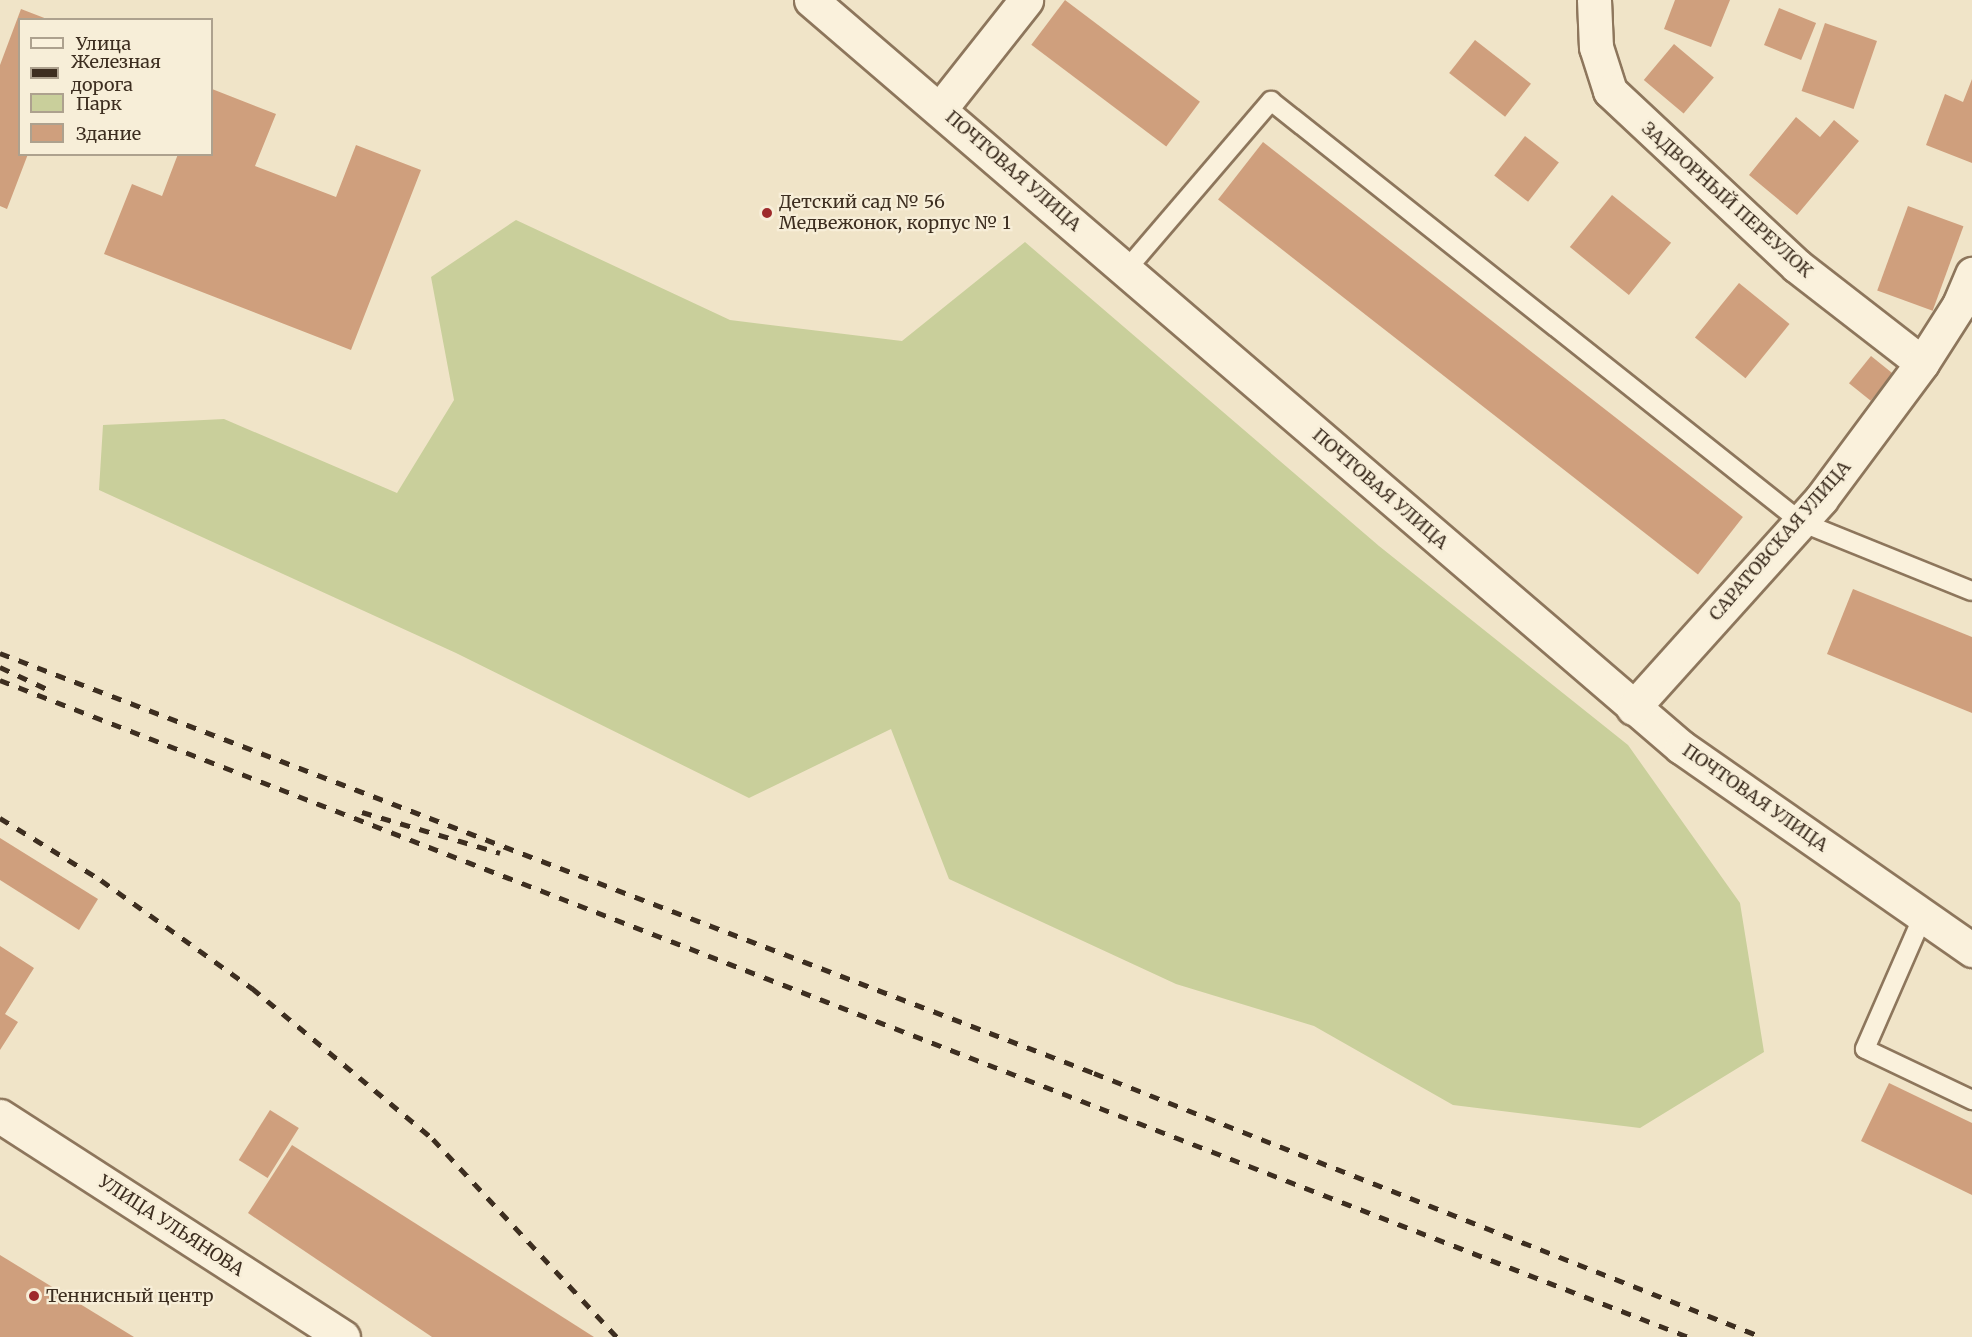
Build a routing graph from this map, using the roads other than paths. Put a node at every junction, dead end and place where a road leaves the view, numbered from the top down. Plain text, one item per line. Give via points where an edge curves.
1 (811, 0) edge
2 (1026, 0) edge
3 (1594, 0) edge
4 (940, 109) junction
5 (1126, 270) junction
6 (1972, 274) edge
7 (1922, 363) junction
8 (1801, 522) junction
9 (1972, 591) edge
10 (1633, 708) junction
11 (1923, 916) junction
12 (1972, 950) edge
13 (1972, 1100) edge
14 (0, 1116) edge
15 (343, 1337) edge

1 - 4 street, ПОЧТОВАЯ УЛИЦА
2 - 4 street
3 - 7 street, ЗАДВОРНЫЙ ПЕРЕУЛОК via 1596,46 1610,92 1797,266
4 - 5 street, ПОЧТОВАЯ УЛИЦА
5 - 8 lane via 1271,101
5 - 10 street, ПОЧТОВАЯ УЛИЦА
6 - 7 street, САРАТОВСКАЯ УЛИЦА via 1959,305
7 - 8 street, САРАТОВСКАЯ УЛИЦА
8 - 9 lane
8 - 10 street, САРАТОВСКАЯ УЛИЦА
10 - 11 street, ПОЧТОВАЯ УЛИЦА via 1690,754
11 - 12 street, ПОЧТОВАЯ УЛИЦА
11 - 13 lane via 1865,1049
14 - 15 street, УЛИЦА УЛЬЯНОВА

